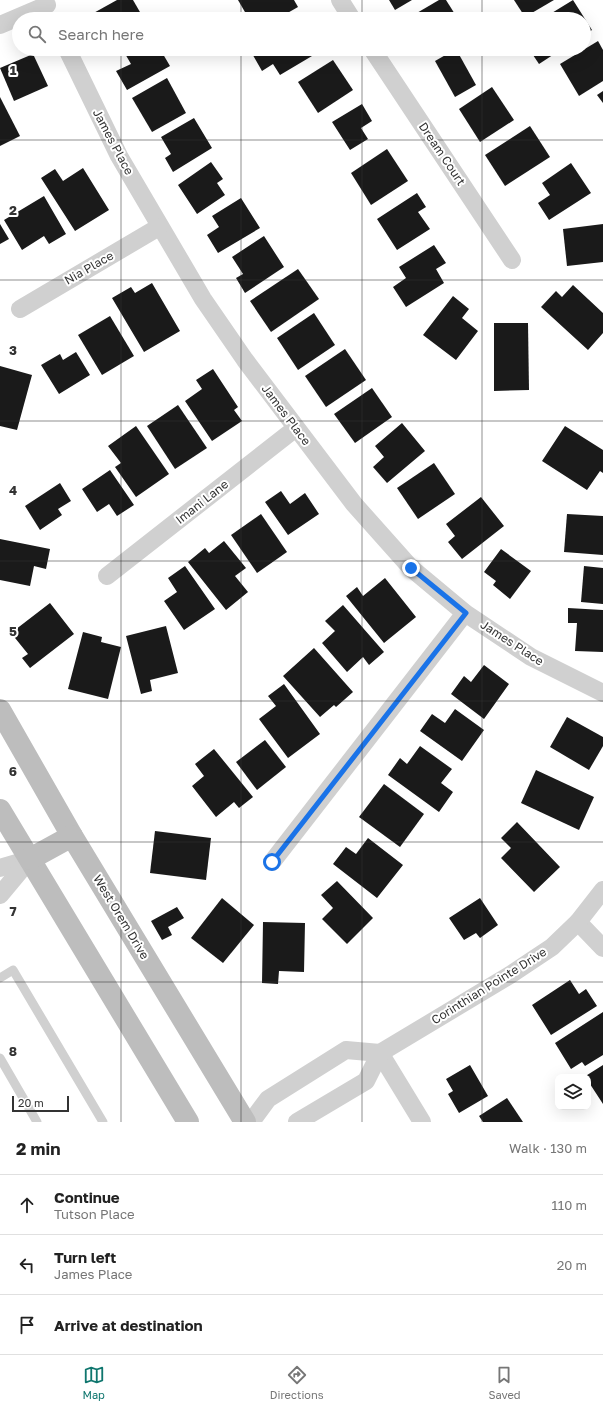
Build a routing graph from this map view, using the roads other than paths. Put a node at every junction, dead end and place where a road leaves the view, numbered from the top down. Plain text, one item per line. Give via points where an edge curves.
1 (340, 0) edge
2 (48, 8) edge
3 (37, 12) edge
4 (348, 12) edge
5 (12, 21) edge
6 (0, 25) edge
7 (69, 56) edge
8 (377, 56) edge
9 (159, 227) junction
10 (512, 260) dead end
11 (20, 309) dead end
12 (296, 428) junction
13 (107, 576) dead end
14 (466, 613) junction
15 (603, 693) edge
16 (0, 710) edge
17 (0, 810) edge
18 (72, 836) junction
19 (30, 860) junction
20 (272, 862) dead end
21 (0, 868) edge
22 (603, 890) edge
23 (0, 895) edge
24 (578, 922) junction
25 (603, 948) edge
26 (0, 978) edge
27 (380, 1053) junction
28 (0, 1058) edge
29 (37, 1122) edge
30 (103, 1122) edge
31 (188, 1122) edge
32 (245, 1122) edge
33 (251, 1122) edge
34 (297, 1122) edge
35 (422, 1122) edge

1 - 4 street
2 - 3 street
5 - 6 street
7 - 9 street, James Place via 118,156
8 - 10 street, Dream Court
9 - 11 street, Nia Place
9 - 12 street, James Place via 203,299
12 - 13 street, Imani Lane
12 - 14 street, James Place via 354,504 411,568
14 - 15 street, James Place via 531,657
14 - 20 street
16 - 18 main road, West Orem Drive
17 - 19 main road
18 - 19 main road
18 - 32 main road, West Orem Drive
19 - 21 street
19 - 23 street
19 - 31 main road
22 - 24 street, Corinthian Pointe Drive
24 - 25 street
24 - 27 street, Corinthian Pointe Drive via 552,947 510,975
26 - 30 lane via 13,970
27 - 33 street via 346,1050 268,1099
27 - 34 street via 366,1081
27 - 35 street
28 - 29 lane

